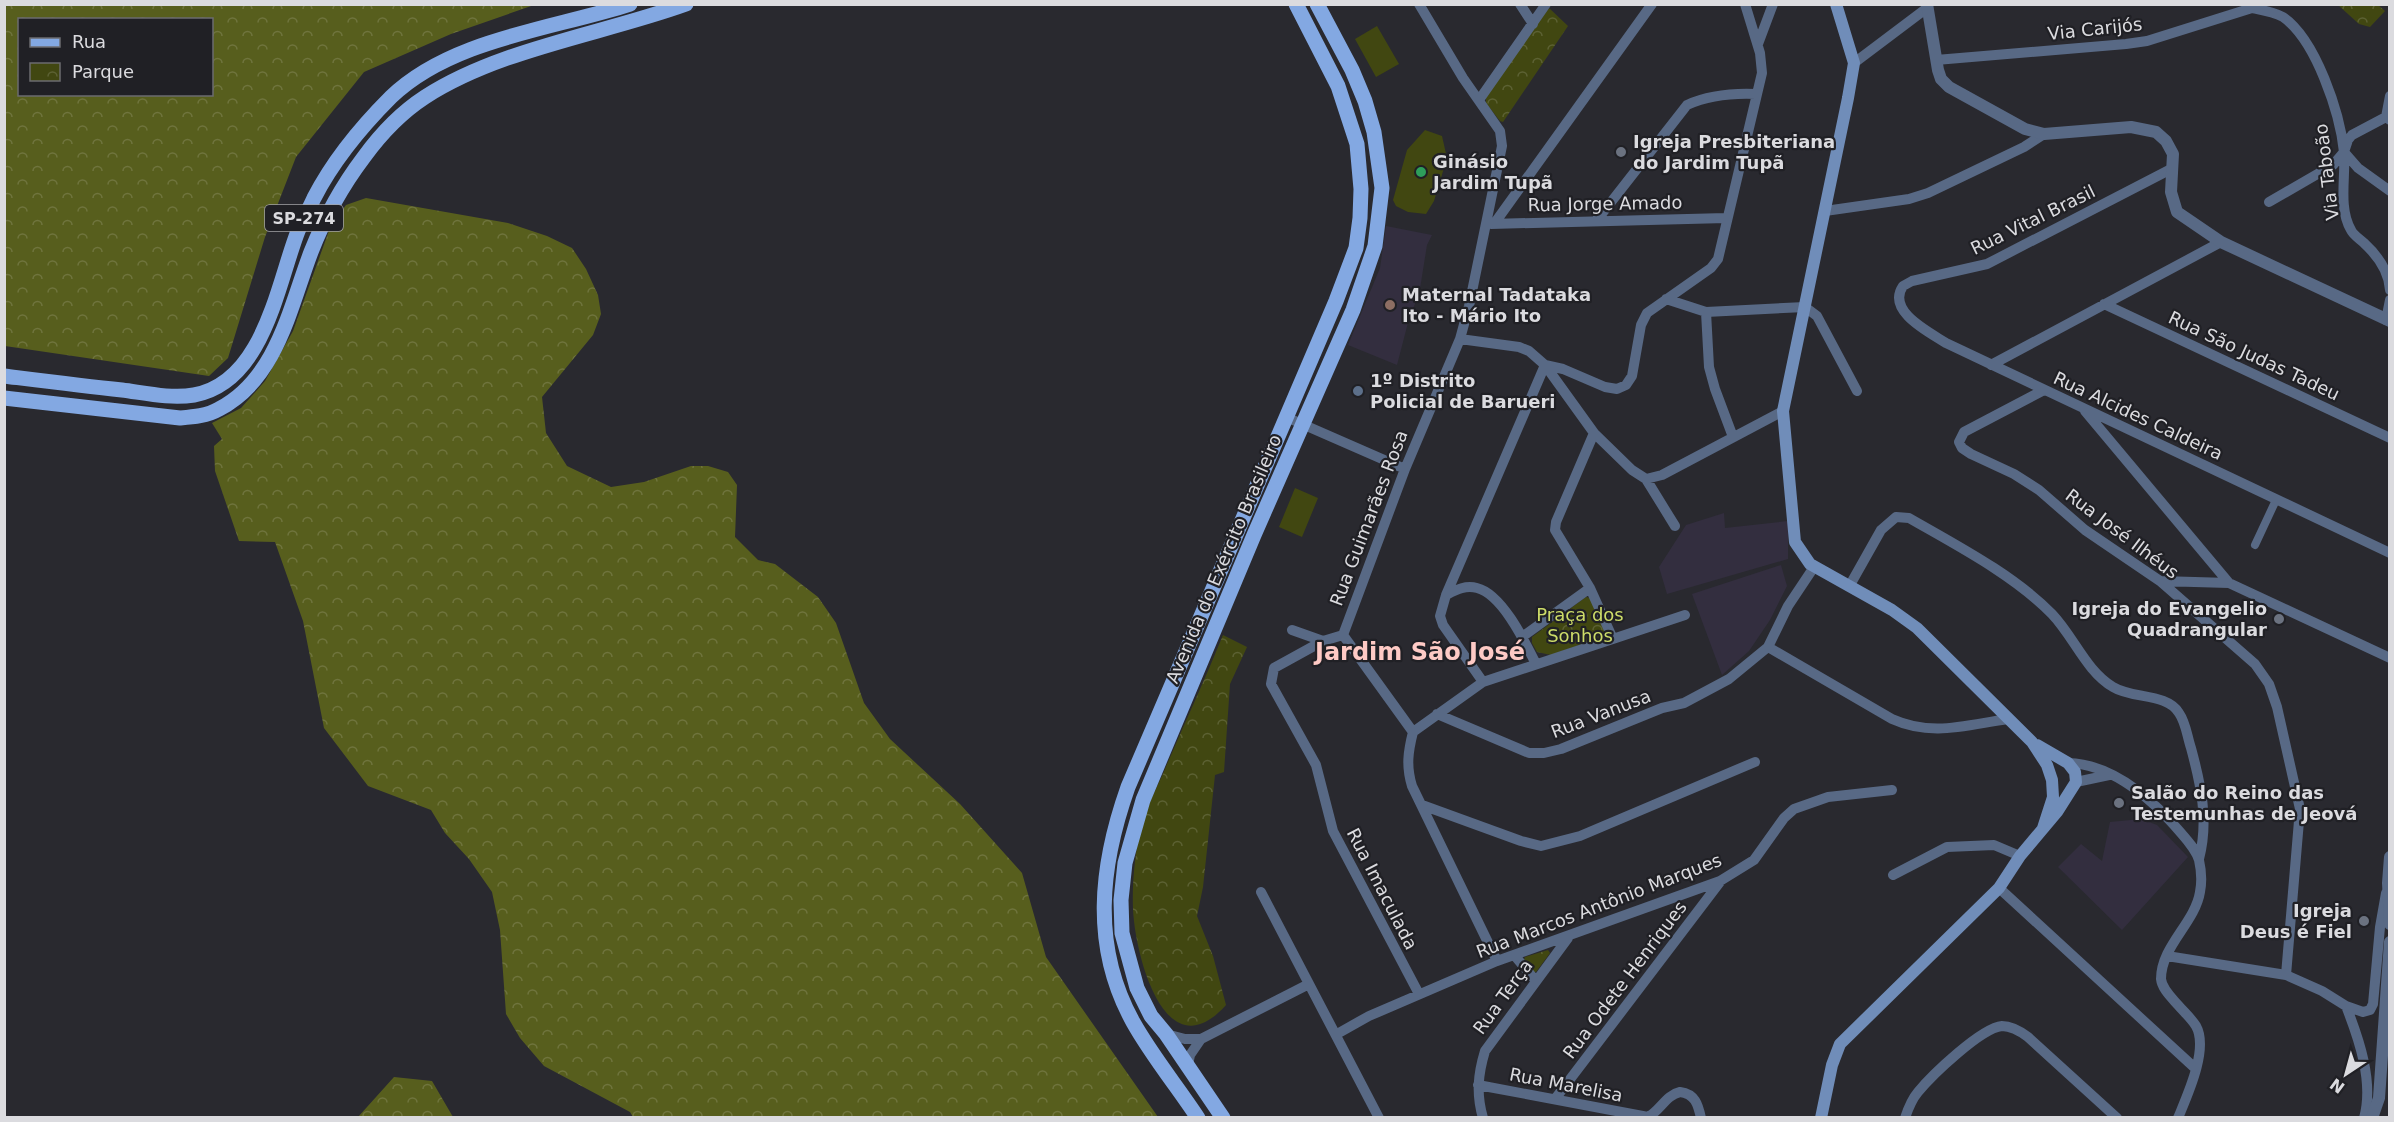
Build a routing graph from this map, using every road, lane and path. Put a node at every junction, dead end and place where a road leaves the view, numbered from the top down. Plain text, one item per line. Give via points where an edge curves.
1 (630, 4) edge
2 (686, 4) edge
3 (1296, 4) edge
4 (1317, 4) edge
5 (1419, 4) edge
6 (1520, 4) edge
7 (1546, 4) edge
8 (1652, 4) edge
9 (1745, 4) edge
10 (1773, 4) edge
11 (1836, 4) edge
12 (1927, 6) edge
13 (2251, 6) edge
14 (1533, 24) junction
15 (1758, 44) junction
16 (1936, 60) junction
17 (1854, 63) junction
18 (1756, 94) junction
19 (2390, 96) edge
20 (1479, 100) junction
21 (2388, 119) edge
22 (2044, 134) junction
23 (2344, 152) junction
24 (2173, 168) junction
25 (2390, 191) edge
26 (2269, 202) dead end
27 (1825, 211) junction
28 (1726, 218) junction
29 (1597, 220) junction
30 (1489, 224) junction
31 (2221, 242) junction
32 (1903, 286) joint
33 (2390, 290) edge
34 (1666, 299) junction
35 (2390, 300) edge
36 (2104, 304) junction
37 (1805, 307) junction
38 (1706, 312) junction
39 (2388, 320) edge
40 (1460, 339) junction
41 (1545, 365) junction
42 (1991, 365) junction
43 (4, 376) edge
44 (2044, 390) junction
45 (1857, 391) dead end
46 (4, 398) edge
47 (2083, 408) junction
48 (1784, 411) junction
49 (1286, 417) junction
50 (1304, 426) junction
51 (2130, 430) junction
52 (1594, 433) junction
53 (1733, 437) junction
54 (2390, 438) edge
55 (2117, 449) junction
56 (1405, 469) junction
57 (1646, 479) junction
58 (2276, 500) junction
59 (1675, 526) dead end
60 (2255, 545) dead end
61 (2390, 553) edge
62 (1814, 567) junction
63 (2160, 581) junction
64 (2229, 584) junction
65 (1850, 585) junction
66 (1590, 588) junction
67 (1446, 595) junction
68 (1685, 615) dead end
69 (1293, 630) dead end
70 (1342, 635) junction
71 (1522, 637) junction
72 (1613, 639) junction
73 (1323, 641) junction
74 (1768, 647) junction
75 (2390, 658) edge
76 (1536, 664) junction
77 (1483, 682) junction
78 (1437, 714) junction
79 (2008, 718) junction
80 (1413, 732) junction
81 (2032, 742) junction
82 (1755, 762) dead end
83 (2068, 763) junction
84 (2109, 775) junction
85 (2051, 777) junction
86 (2076, 782) junction
87 (1892, 790) dead end
88 (1422, 805) junction
89 (2043, 828) junction
90 (2020, 856) junction
91 (2390, 857) edge
92 (2199, 859) junction
93 (1893, 875) dead end
94 (1720, 881) junction
95 (2388, 883) junction
96 (1999, 888) junction
97 (1261, 892) dead end
98 (2390, 924) edge
99 (1568, 937) junction
100 (2390, 942) edge
101 (1515, 956) junction
102 (2167, 956) junction
103 (1497, 961) junction
104 (2286, 975) junction
105 (1535, 980) junction
106 (1309, 984) junction
107 (1419, 994) junction
108 (2346, 1006) junction
109 (1127, 1011) junction
110 (1151, 1016) junction
111 (1166, 1034) junction
112 (1337, 1034) junction
113 (1201, 1039) junction
114 (1188, 1065) junction
115 (2196, 1069) junction
116 (1478, 1085) junction
117 (1555, 1099) junction
118 (1648, 1117) edge
119 (1198, 1118) edge
120 (1223, 1118) edge
121 (1379, 1118) edge
122 (1483, 1118) edge
123 (1701, 1118) edge
124 (1821, 1118) edge
125 (1905, 1118) edge
126 (2117, 1118) edge
127 (2178, 1118) edge
128 (2364, 1118) edge
129 (2372, 1118) edge

1 - 43 main road, SP-274 via 476,48 440,63 392,96 336,163 316,195 256,346 240,368 209,391 161,395
2 - 46 main road, SP-274 via 472,72 406,111 364,157 324,220 292,309 264,368 248,387 218,410 180,418
3 - 49 main road, Avenida do Exército Brasileiro via 1347,109 1357,144 1361,189 1356,248
4 - 50 main road, Avenida do Exército Brasileiro via 1365,100 1382,188 1375,246 1367,273
5 - 20 street, Rua Guimarães Rosa
6 - 14 street
7 - 14 street
8 - 30 street
9 - 15 street
10 - 15 street
11 - 17 main road
12 - 16 street
12 - 17 street
13 - 16 street, Via Carijós via 2126,45
13 - 23 street, Via Taboão via 2281,16 2300,35 2320,68 2336,110
14 - 20 street
15 - 18 street via 1762,72
16 - 22 street via 1941,79 1949,87 2025,129
17 - 27 main road
18 - 28 street
18 - 29 street via 1716,95 1687,105
19 - 21 street
20 - 30 street, Rua Guimarães Rosa via 1503,138
21 - 23 street via 2352,135
22 - 24 street via 2144,128 2166,141 2174,154
22 - 27 street via 1928,193
23 - 25 street via 2358,168
23 - 26 street via 2333,165
23 - 33 street, Via Taboão via 2345,206 2351,231 2379,260
24 - 31 street via 2171,192 2177,212
24 - 32 street, Rua Vital Brasil via 1987,264
27 - 37 main road
28 - 29 street, Rua Jorge Amado
28 - 34 street via 1718,259
29 - 30 street, Rua Jorge Amado
30 - 40 street, Rua Guimarães Rosa
31 - 36 street
31 - 39 street
32 - 42 street, Rua Alcides Caldeira via 1898,296 1900,304 1920,327
34 - 38 street
34 - 41 street via 1647,313 1641,325 1632,376 1626,385 1617,389 1605,387
35 - 39 street
36 - 42 street
36 - 54 street, Rua São Judas Tadeu
37 - 38 street
37 - 45 street via 1817,316
37 - 48 main road
38 - 53 street via 1709,367
40 - 41 street via 1520,347
40 - 56 street, Rua Guimarães Rosa
41 - 52 street
41 - 67 street
42 - 44 street, Rua Alcides Caldeira
44 - 47 street, Rua Alcides Caldeira
44 - 63 street, Rua José Ilhéus via 1964,432 1959,442 1962,448 2031,485 2085,530
47 - 51 street, Rua Alcides Caldeira
47 - 55 street
48 - 53 street
48 - 62 main road via 1794,536 1800,551
49 - 50 street
49 - 109 main road, Avenida do Exército Brasileiro via 1116,820 1103,907 1114,975
50 - 56 street
50 - 110 main road, Avenida do Exército Brasileiro via 1254,535 1133,830 1121,900 1122,933 1137,988
51 - 55 street via 2116,440
51 - 58 street, Rua Alcides Caldeira
52 - 57 street
52 - 66 street via 1555,530
53 - 57 street via 1662,475
55 - 64 street
56 - 70 street, Rua Guimarães Rosa
57 - 59 street
58 - 60 street
58 - 61 street, Rua Alcides Caldeira
62 - 65 main road
62 - 74 street via 1788,606
63 - 64 street
63 - 104 street, Rua José Ilhéus via 2255,664 2269,684 2277,707 2301,809
64 - 75 street
65 - 79 main road via 1917,628
65 - 92 street via 1886,524 1896,517 1909,518 2037,601 2112,687 2175,707 2185,726 2202,796 2204,834
66 - 71 street
66 - 72 street
67 - 71 street via 1464,587 1487,592
67 - 77 street via 1440,616 1443,625
68 - 72 street
69 - 73 street
70 - 73 street, Rua Imaculada
70 - 80 street, Rua Guimarães Rosa
71 - 76 street
72 - 76 street
73 - 107 street, Rua Imaculada via 1275,668 1271,684 1316,765 1333,831
74 - 78 street, Rua Vanusa via 1729,679 1684,703 1544,753 1529,753
74 - 79 street via 1909,727 1945,729
76 - 77 street
77 - 78 street
78 - 80 street
79 - 81 main road
80 - 88 street via 1408,771
81 - 83 main road
81 - 85 main road
82 - 88 street via 1580,836 1541,846
83 - 84 street via 2083,764
83 - 85 main road
83 - 86 main road
84 - 86 street
84 - 92 street via 2159,809
85 - 86 main road via 2063,786
85 - 89 main road via 2053,797
86 - 89 main road
87 - 94 street, Rua Marcos Antônio Marques via 1828,797 1794,809 1754,860
88 - 103 street
89 - 90 main road
90 - 93 street via 1994,845 1947,847
90 - 96 main road
91 - 95 street
92 - 102 street via 2200,893
94 - 99 street, Rua Marcos Antônio Marques
94 - 117 street, Rua Odete Henriques
95 - 98 street
95 - 108 street via 2370,1010
96 - 115 street
96 - 124 main road via 1840,1044
97 - 106 street
99 - 101 street, Rua Marcos Antônio Marques
99 - 105 street, Rua Terça
100 - 129 street via 2379,1098
101 - 103 street, Rua Marcos Antônio Marques
101 - 105 street
102 - 104 street
102 - 115 street via 2161,981 2196,1026 2200,1047
103 - 107 street, Rua Marcos Antônio Marques
104 - 108 street
105 - 116 street, Rua Terça via 1485,1051
106 - 112 street
106 - 113 street
107 - 112 street, Rua Marcos Antônio Marques
108 - 128 street via 2365,1072 2368,1093
109 - 110 main road
109 - 119 main road, Avenida do Exército Brasileiro
110 - 111 main road, Avenida do Exército Brasileiro
111 - 113 street
111 - 114 main road, Avenida do Exército Brasileiro
112 - 121 street
113 - 114 street
114 - 120 main road, Avenida do Exército Brasileiro
115 - 127 street
116 - 117 street, Rua Marelisa
116 - 122 street, Rua Terça
117 - 118 street, Rua Marelisa
118 - 123 street via 1680,1092 1697,1101
125 - 126 street via 1916,1095 1945,1065 1985,1033 2004,1026 2028,1037

